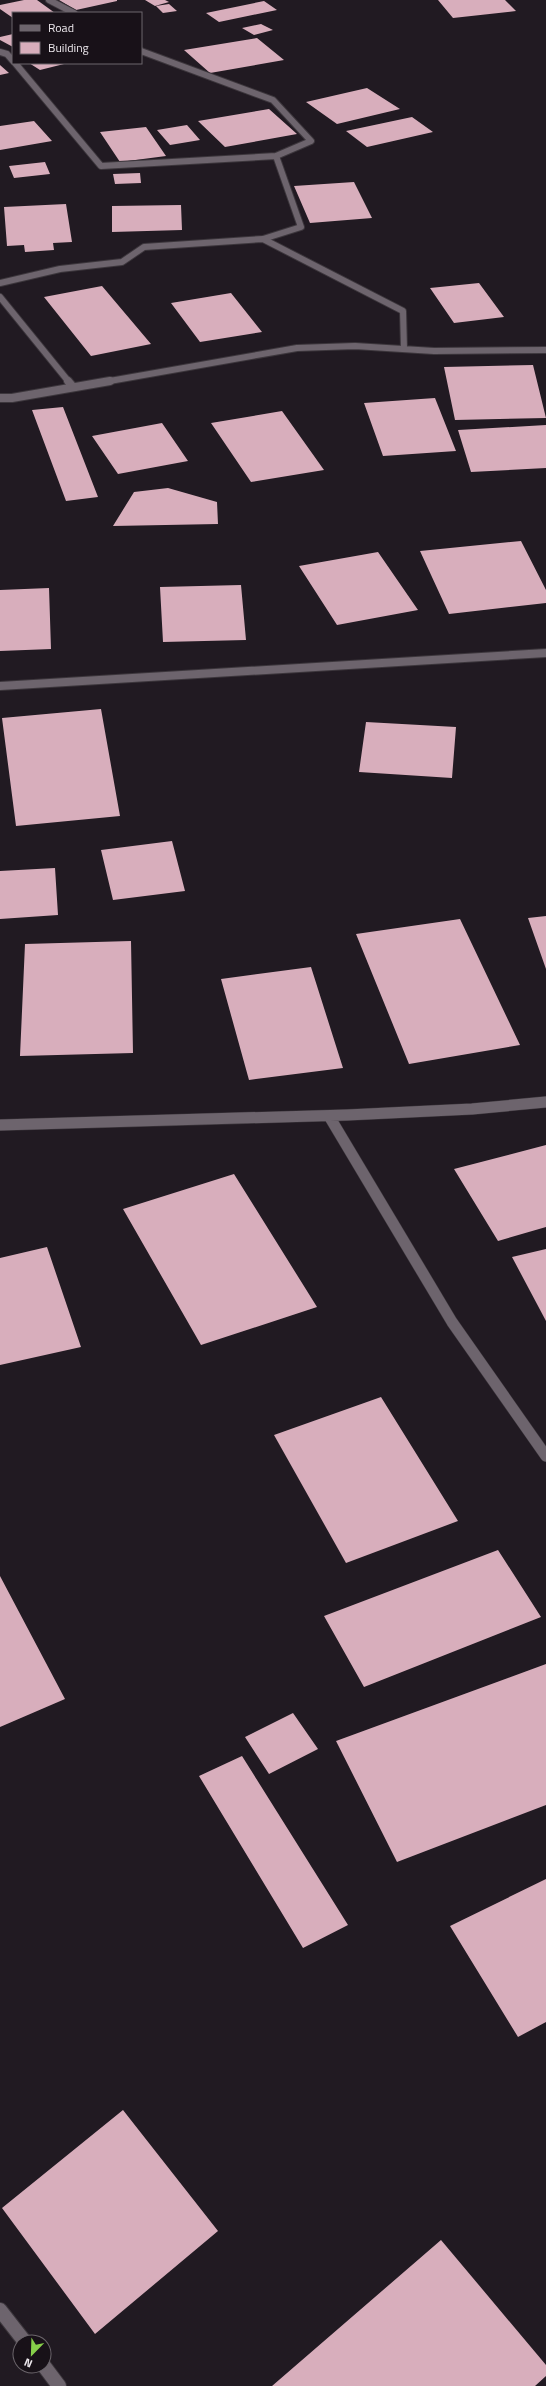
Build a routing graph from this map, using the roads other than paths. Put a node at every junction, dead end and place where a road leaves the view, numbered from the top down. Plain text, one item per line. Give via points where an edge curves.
1 (49, 0) edge
2 (72, 12) edge
3 (142, 51) edge
4 (0, 52) edge
5 (12, 60) edge
6 (16, 64) edge
7 (276, 156) junction
8 (263, 238) junction
9 (0, 283) edge
10 (0, 297) edge
11 (404, 349) junction
12 (546, 350) edge
13 (73, 387) junction
14 (0, 398) edge
15 (546, 653) edge
16 (0, 686) edge
17 (546, 1102) edge
18 (329, 1116) junction
19 (0, 1125) edge
20 (546, 1456) edge
21 (0, 2310) edge
22 (19, 2334) edge
23 (50, 2374) edge
24 (59, 2386) edge

1 - 2 street
3 - 7 street via 273,100 311,141
4 - 5 street via 7,54
6 - 7 street via 101,166
7 - 8 street via 301,227
8 - 9 street via 144,247 122,262 60,269
8 - 11 street via 403,311
10 - 13 street
11 - 12 street
11 - 13 street via 355,346 297,348
13 - 14 street
15 - 16 street
17 - 18 street via 494,1108
18 - 19 street
18 - 20 street via 452,1322
21 - 22 street
23 - 24 street

